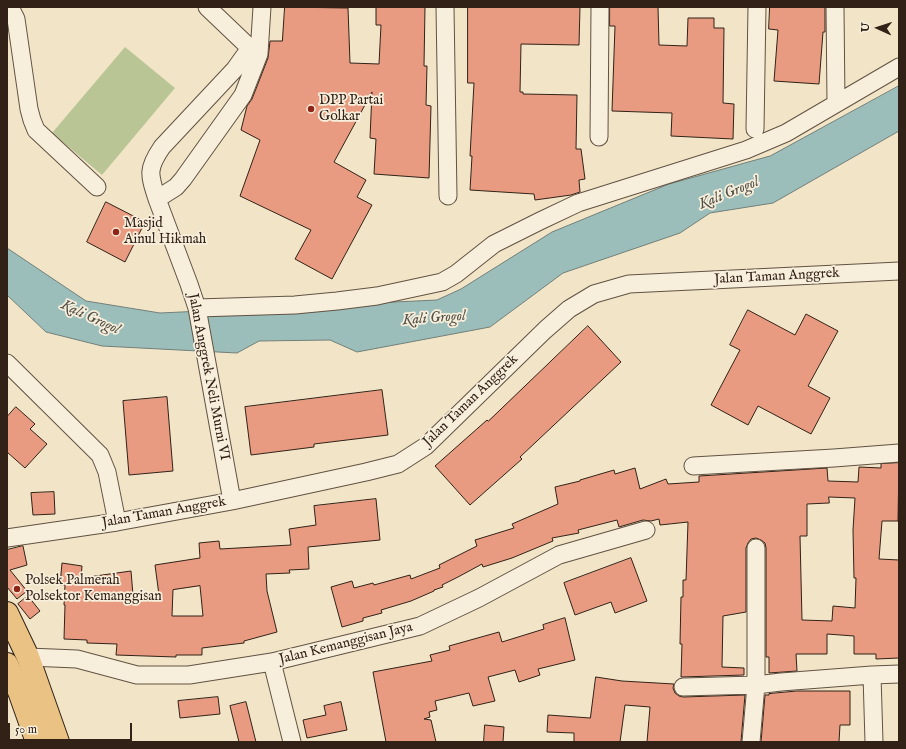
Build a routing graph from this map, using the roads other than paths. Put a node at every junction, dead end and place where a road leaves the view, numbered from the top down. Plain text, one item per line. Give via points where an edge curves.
1 (10, 7) edge
2 (207, 7) edge
3 (262, 7) edge
4 (445, 7) edge
5 (600, 7) edge
6 (757, 7) edge
7 (835, 7) edge
8 (255, 51) junction
9 (899, 67) edge
10 (836, 103) junction
11 (755, 128) dead end
12 (599, 137) dead end
13 (97, 187) dead end
14 (448, 196) dead end
15 (157, 199) junction
16 (899, 272) edge
17 (197, 309) junction
18 (7, 363) edge
19 (899, 453) edge
20 (693, 466) dead end
21 (232, 501) junction
22 (117, 522) junction
23 (646, 530) dead end
24 (7, 538) edge
25 (756, 548) dead end
26 (7, 613) edge
27 (28, 657) junction
28 (272, 662) junction
29 (7, 664) edge
30 (899, 674) edge
31 (872, 675) junction
32 (756, 685) junction
33 (683, 687) dead end
34 (37, 742) edge
35 (58, 742) edge
36 (292, 742) edge
37 (751, 742) edge
38 (874, 742) edge

1 - 13 street via 16,19 30,109 36,130
2 - 8 street
3 - 8 street
4 - 14 street
5 - 12 street
6 - 11 street
7 - 10 street
8 - 15 street via 243,95 184,179
8 - 15 street, Jalan Anggrek Neli Murni VI via 235,69 155,157 150,168 150,179
9 - 10 street
10 - 17 street via 786,133 746,150 572,206 494,244 442,282 376,296 337,301
15 - 17 street, Jalan Anggrek Neli Murni VI
16 - 21 street, Jalan Taman Anggrek via 629,284 594,294 569,309 544,330 426,446 398,464
17 - 21 street, Jalan Anggrek Neli Murni VI
18 - 22 street via 100,455 107,472
19 - 20 street
21 - 22 street, Jalan Taman Anggrek
22 - 24 street, Jalan Taman Anggrek
23 - 28 street, Jalan Kemanggisan Jaya via 559,555 420,626
25 - 32 street
26 - 27 main road
27 - 28 street, Jalan Kemanggisan Jaya via 77,659 137,675 189,675
27 - 35 main road
28 - 36 street
29 - 34 main road
30 - 31 street
31 - 32 street
31 - 38 street
32 - 33 street
32 - 37 street

